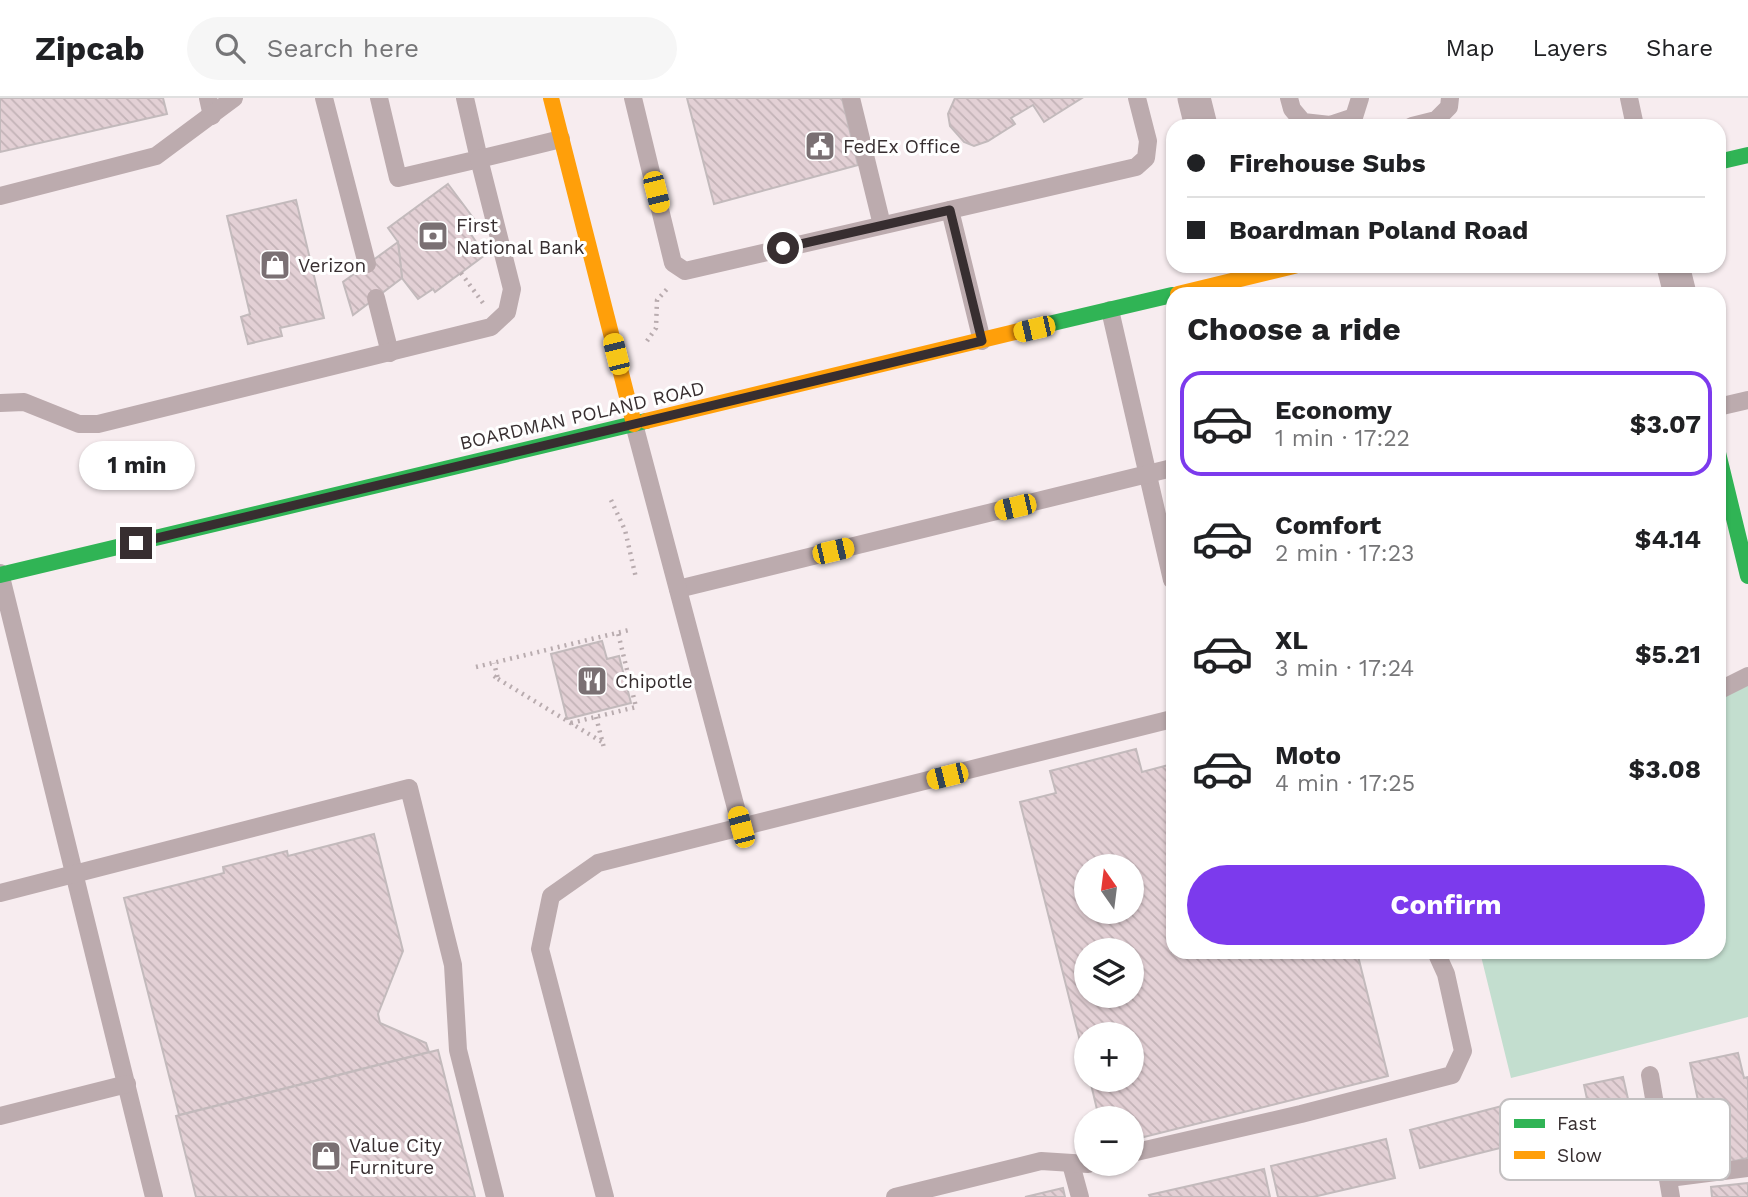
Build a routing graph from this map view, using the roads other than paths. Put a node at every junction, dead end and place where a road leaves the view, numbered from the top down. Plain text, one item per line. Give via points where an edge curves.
1 (234, 98) edge
2 (324, 98) edge
3 (379, 98) edge
4 (465, 98) edge
5 (551, 98) edge
6 (633, 98) edge
7 (851, 98) edge
8 (1138, 98) edge
9 (1194, 98) edge
10 (1289, 98) edge
11 (1360, 98) edge
12 (1450, 98) edge
13 (1629, 98) edge
14 (210, 107) edge
15 (1199, 119) edge
16 (1300, 119) edge
17 (1348, 119) edge
18 (1437, 119) edge
19 (1634, 119) edge
20 (561, 139) junction
21 (1748, 155) edge
22 (479, 159) junction
23 (1726, 160) edge
24 (0, 195) edge
25 (950, 210) junction
26 (881, 225) junction
27 (368, 264) dead end
28 (1239, 273) edge
29 (1198, 287) edge
30 (1166, 296) edge
31 (376, 298) dead end
32 (1110, 310) junction
33 (982, 341) junction
34 (390, 353) junction
35 (1748, 400) edge
36 (0, 403) edge
37 (1726, 405) edge
38 (634, 424) junction
39 (1166, 470) edge
40 (1148, 474) junction
41 (1726, 486) edge
42 (1166, 554) edge
43 (0, 574) edge
44 (1748, 576) edge
45 (678, 589) junction
46 (1748, 676) edge
47 (1726, 687) edge
48 (1166, 721) edge
49 (741, 827) junction
50 (75, 874) junction
51 (0, 893) edge
52 (1439, 959) edge
53 (1650, 1074) dead end
54 (127, 1084) junction
55 (1655, 1099) edge
56 (0, 1116) edge
57 (1144, 1150) edge
58 (1074, 1164) edge
59 (1748, 1168) edge
60 (1730, 1170) edge
61 (1080, 1176) edge
62 (155, 1197) edge
63 (495, 1197) edge
64 (605, 1197) edge
65 (895, 1197) edge
66 (1080, 1197) edge

1 - 14 lane
2 - 27 lane
3 - 22 lane via 398,178
4 - 22 lane
5 - 20 main road
6 - 26 lane via 673,263 685,271
7 - 26 lane
8 - 25 lane via 1148,141 1146,158 1136,167
9 - 15 street
10 - 16 lane
11 - 17 lane via 1354,117
12 - 18 lane via 1449,107
13 - 19 lane
14 - 24 lane via 156,156
20 - 22 lane
20 - 38 main road
21 - 23 main road
22 - 34 lane via 512,289 508,312 491,327
25 - 26 lane
25 - 33 lane
28 - 29 main road
30 - 32 main road, BOARDMAN POLAND ROAD
31 - 34 lane
32 - 33 main road, BOARDMAN POLAND ROAD
32 - 40 lane
33 - 38 main road, BOARDMAN POLAND ROAD
34 - 36 lane via 98,424 79,424 24,402
35 - 37 lane
38 - 43 main road, BOARDMAN POLAND ROAD
38 - 45 lane
39 - 40 lane
40 - 42 lane
40 - 45 lane
41 - 44 main road
43 - 50 lane
45 - 49 lane
46 - 47 lane
48 - 49 lane
49 - 64 lane via 598,863 551,896 540,949
50 - 51 lane
50 - 54 lane
50 - 63 lane via 409,788 453,965 458,1050
52 - 57 lane via 1463,1051 1452,1075
53 - 55 lane
54 - 56 lane
54 - 62 lane
58 - 65 lane via 1041,1161
59 - 60 lane
61 - 66 lane

